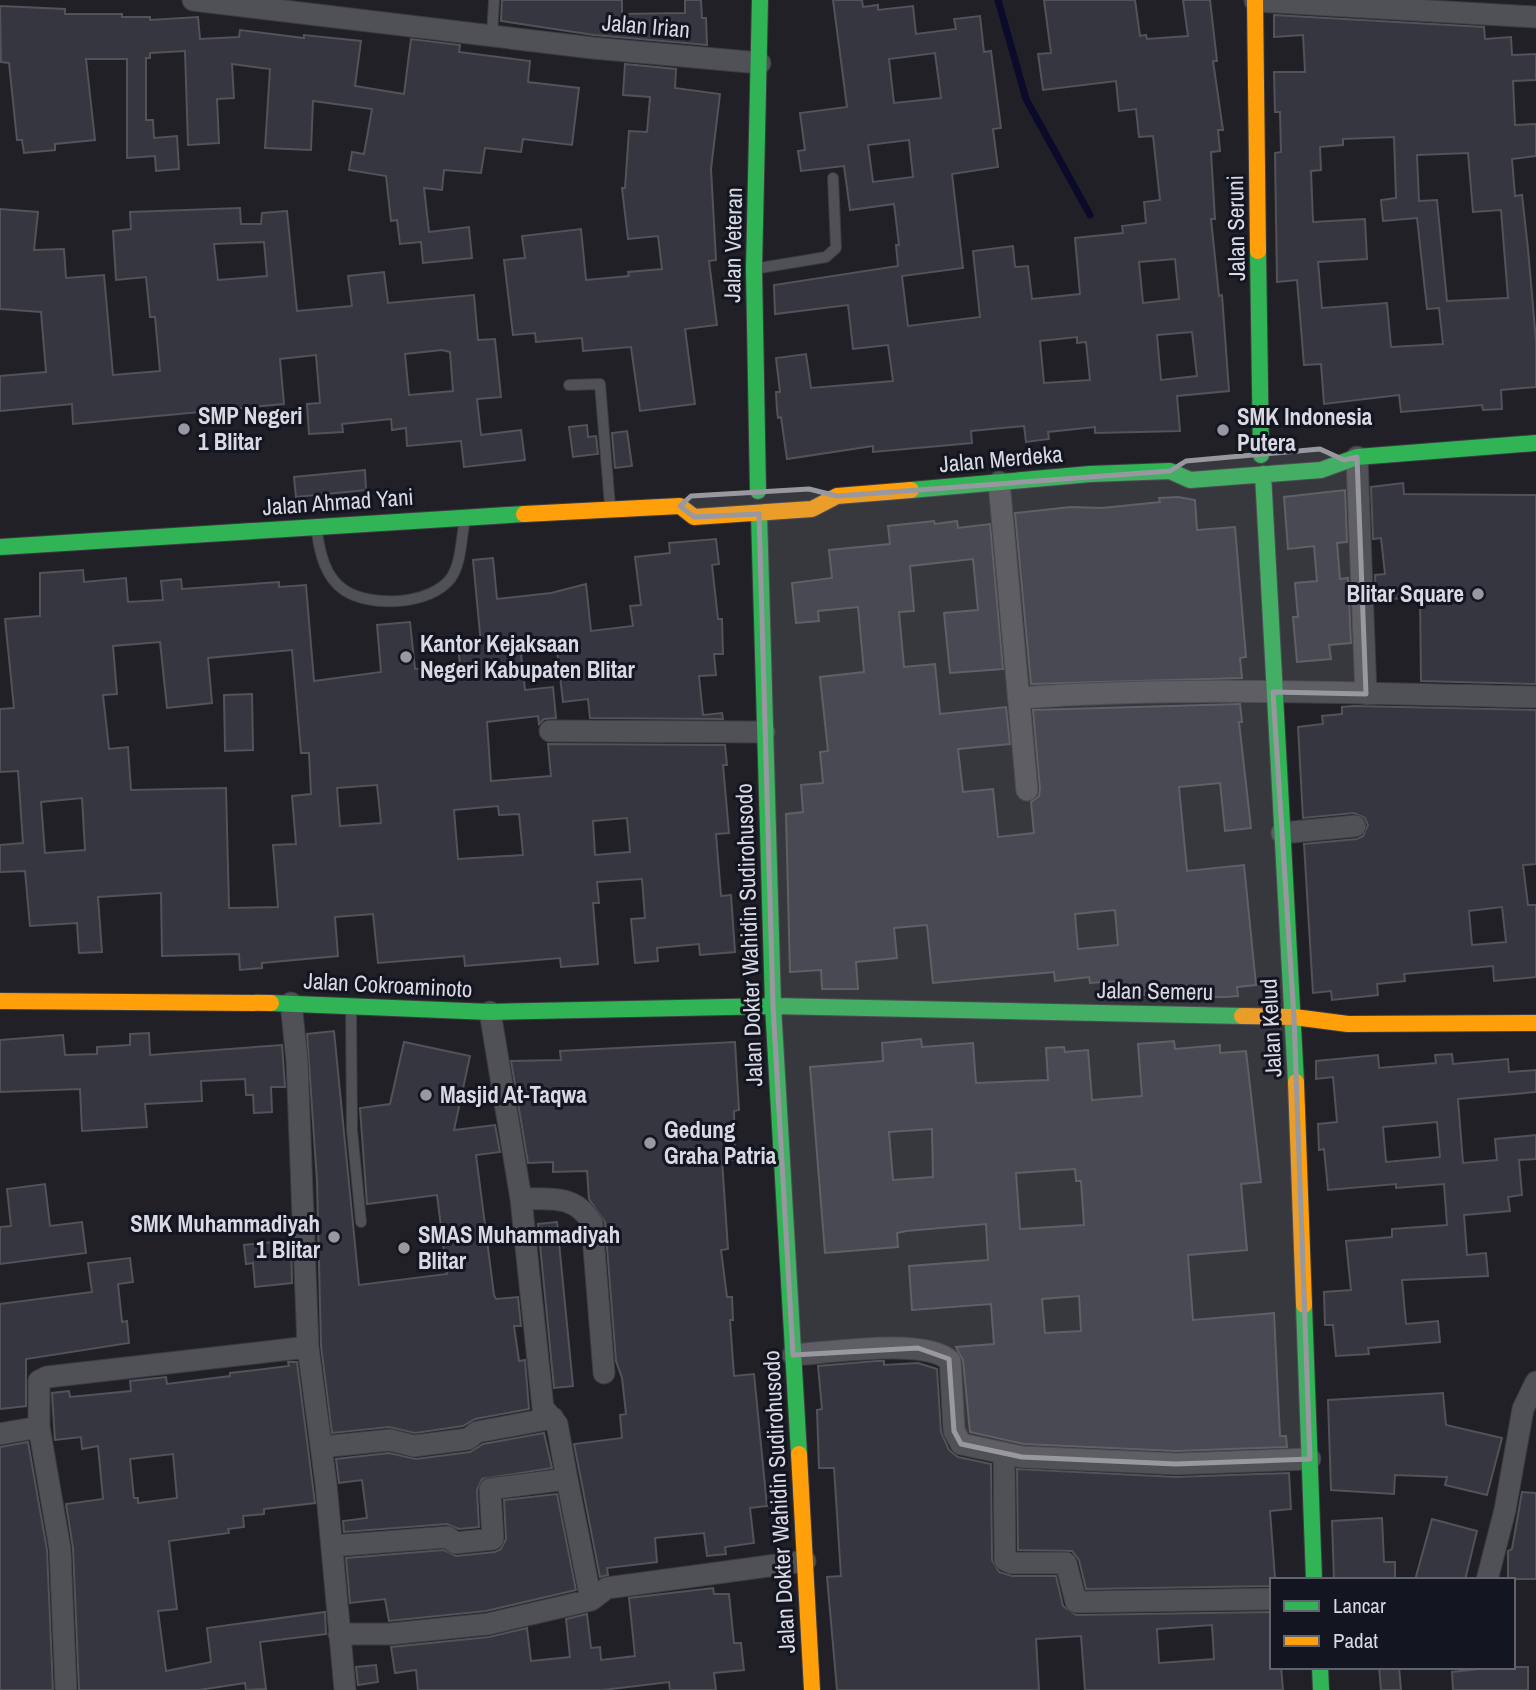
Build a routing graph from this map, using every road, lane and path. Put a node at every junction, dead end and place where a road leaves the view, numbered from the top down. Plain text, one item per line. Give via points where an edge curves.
1 (193, 0) edge
2 (494, 0) edge
3 (760, 0) edge
4 (1255, 0) edge
5 (1536, 17) edge
6 (492, 36) junction
7 (760, 63) junction
8 (833, 178) dead end
9 (754, 269) junction
10 (569, 385) dead end
11 (1536, 443) edge
12 (1320, 449) dead end
13 (1261, 455) dead end
14 (1350, 458) junction
15 (1186, 461) dead end
16 (1170, 471) junction
17 (1263, 474) junction
18 (999, 482) junction
19 (809, 489) dead end
20 (758, 491) dead end
21 (837, 496) junction
22 (610, 509) junction
23 (759, 514) junction
24 (465, 516) junction
25 (315, 526) junction
26 (0, 547) edge
27 (1273, 692) junction
28 (1366, 694) junction
29 (1019, 698) junction
30 (1536, 698) edge
31 (550, 731) dead end
32 (764, 732) junction
33 (1027, 790) dead end
34 (1355, 826) dead end
35 (1282, 833) junction
36 (0, 1001) edge
37 (291, 1003) junction
38 (351, 1006) junction
39 (773, 1006) junction
40 (490, 1012) junction
41 (1294, 1017) junction
42 (1536, 1023) edge
43 (521, 1199) junction
44 (361, 1222) dead end
45 (308, 1347) junction
46 (793, 1355) junction
47 (604, 1373) dead end
48 (1536, 1382) edge
49 (553, 1418) junction
50 (39, 1427) junction
51 (0, 1434) edge
52 (321, 1447) junction
53 (1004, 1452) junction
54 (1310, 1459) junction
55 (567, 1479) junction
56 (332, 1546) junction
57 (805, 1561) junction
58 (1314, 1578) edge
59 (1487, 1578) edge
60 (1270, 1599) edge
61 (591, 1600) junction
62 (339, 1634) junction
63 (1320, 1669) edge
64 (66, 1690) edge
65 (345, 1690) edge
66 (812, 1690) edge
67 (1321, 1690) edge

1 - 6 street, Jalan Irian
2 - 6 lane
3 - 7 main road, Jalan Veteran
4 - 5 street
4 - 13 main road, Jalan Seruni
6 - 7 street, Jalan Irian
7 - 9 main road, Jalan Veteran
8 - 9 lane via 836,248 826,257
9 - 20 main road, Jalan Veteran
10 - 22 lane via 600,384
11 - 14 main road, Jalan Merdeka
12 - 14 main road, Jalan Merdeka
14 - 17 main road, Jalan Merdeka via 1321,470
14 - 28 street
15 - 16 main road, Jalan Merdeka
16 - 17 main road, Jalan Merdeka via 1190,480
16 - 18 main road, Jalan Merdeka
17 - 27 main road, Jalan Kelud
18 - 21 main road, Jalan Merdeka
18 - 29 street
19 - 21 main road, Jalan Merdeka
21 - 23 main road, Jalan Merdeka via 813,509
22 - 23 main road, Jalan Ahmad Yani via 685,501 694,516
22 - 24 main road, Jalan Ahmad Yani
23 - 32 main road, Jalan Dokter Wahidin Sudirohusodo
24 - 25 main road, Jalan Ahmad Yani
24 - 25 lane via 451,579 432,594 400,601 367,599 344,590 321,558
25 - 26 main road, Jalan Ahmad Yani
27 - 28 street
27 - 29 street
27 - 35 main road, Jalan Kelud
28 - 30 street
29 - 33 street
31 - 32 street
32 - 39 main road, Jalan Dokter Wahidin Sudirohusodo
34 - 35 street
35 - 41 main road, Jalan Kelud
36 - 37 main road, Jalan Cokroaminoto
37 - 38 main road, Jalan Cokroaminoto
37 - 45 street
38 - 40 main road, Jalan Cokroaminoto
38 - 44 lane via 352,1130
39 - 40 main road, Jalan Cokroaminoto
39 - 41 main road, Jalan Semeru
39 - 46 main road, Jalan Dokter Wahidin Sudirohusodo
40 - 43 street
41 - 42 main road, Jalan Semeru via 1348,1024
41 - 54 main road, Jalan Kelud
43 - 47 street via 565,1199 584,1209 592,1223
43 - 49 street via 543,1408
45 - 50 street via 47,1377 39,1381 37,1389
45 - 52 street
46 - 53 street via 918,1348 940,1354 950,1361 954,1431 959,1441 972,1448
46 - 57 main road, Jalan Dokter Wahidin Sudirohusodo
48 - 59 street via 1523,1409
49 - 52 street via 437,1444 414,1446 390,1440
49 - 55 street
50 - 51 street
50 - 64 street via 60,1549
52 - 56 street
53 - 54 street via 1022,1457 1176,1464
53 - 60 street via 1005,1560 1066,1563 1076,1602
54 - 58 main road, Jalan Kelud
55 - 56 street via 490,1489 493,1539 455,1543 448,1536
55 - 61 street
56 - 62 street
57 - 61 street via 607,1588
57 - 66 main road, Jalan Dokter Wahidin Sudirohusodo
61 - 62 street via 488,1624
62 - 65 street
63 - 67 main road

